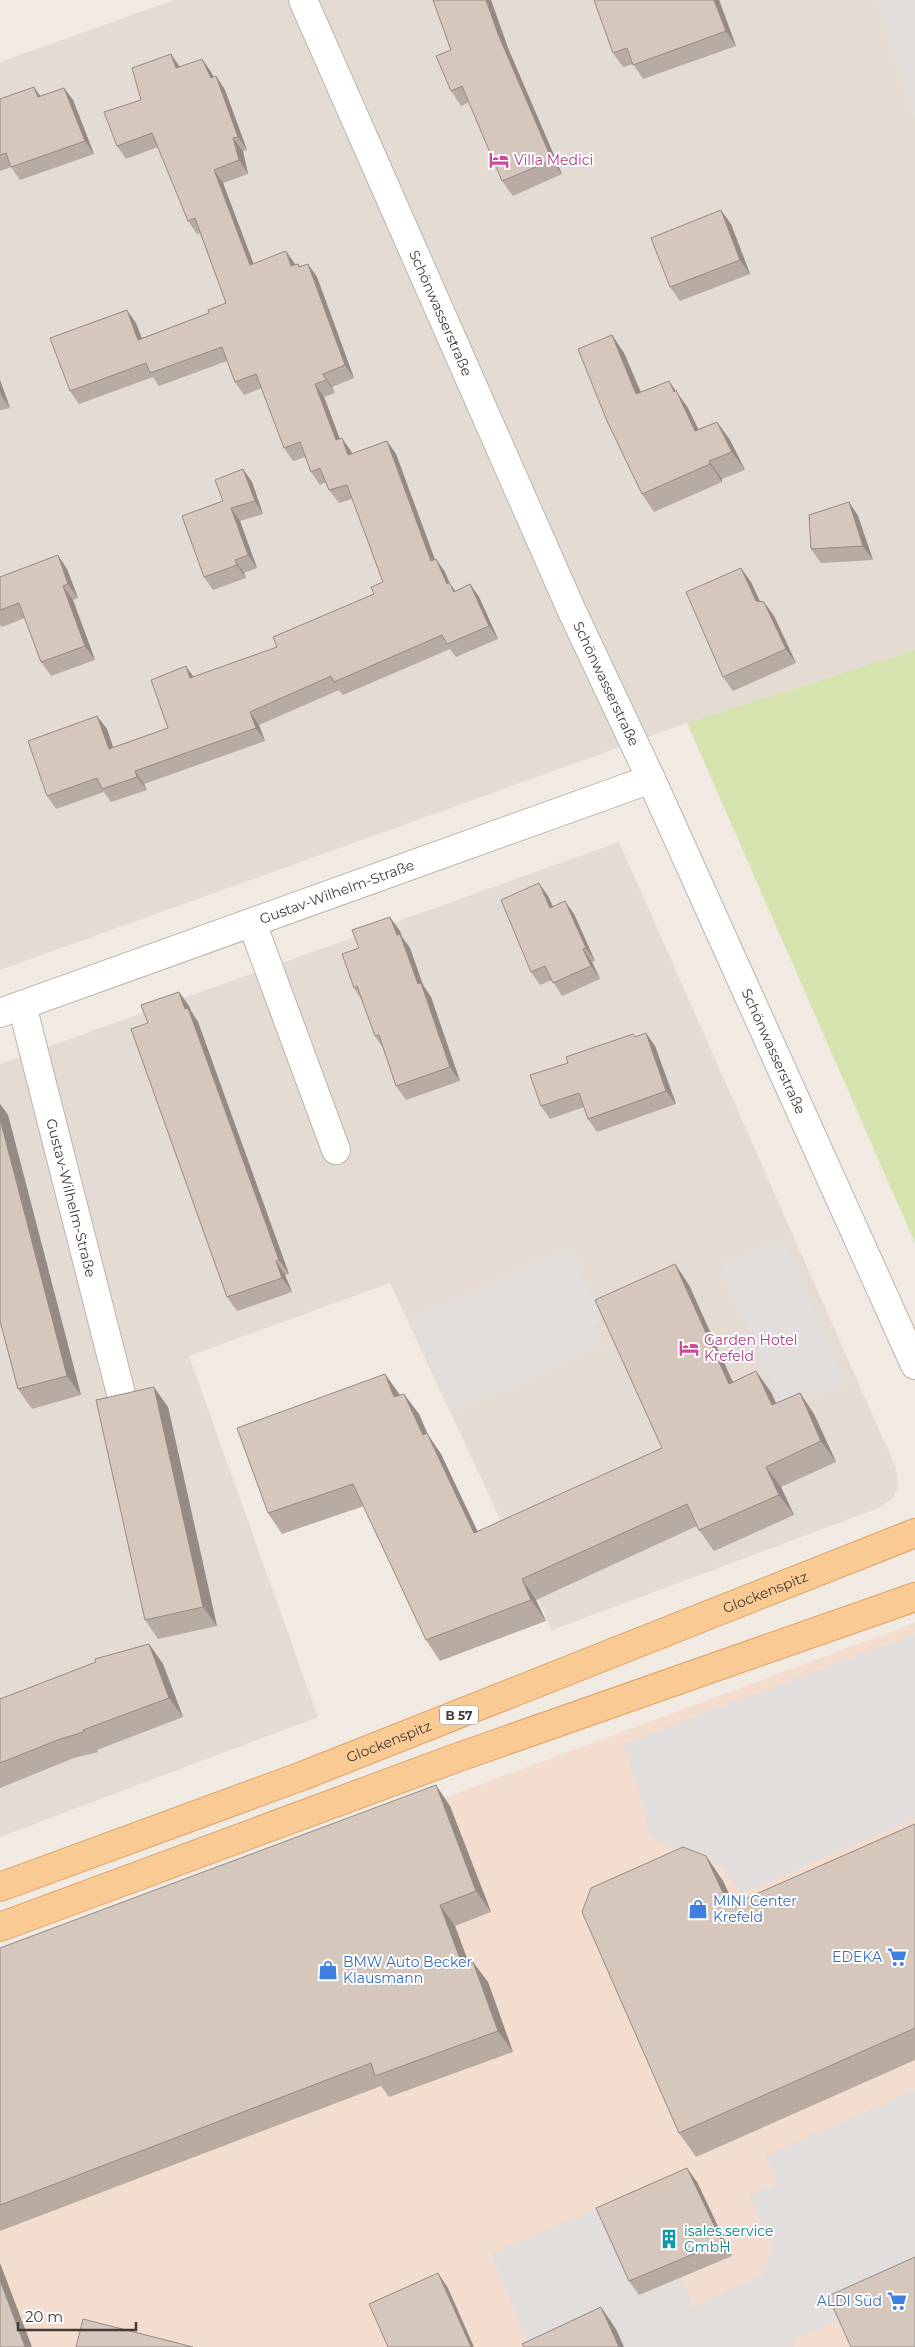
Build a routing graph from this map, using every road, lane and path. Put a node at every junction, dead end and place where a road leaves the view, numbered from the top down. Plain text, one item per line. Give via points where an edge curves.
1 (303, 0) edge
2 (651, 779) junction
3 (252, 923) junction
4 (11, 1009) edge
5 (336, 1150) dead end
6 (915, 1365) edge
7 (120, 1390) dead end
8 (915, 1533) edge
9 (915, 1597) edge
10 (0, 1887) edge
11 (0, 1927) edge

1 - 2 street, Schönwasserstraße via 567,600
2 - 3 street, Gustav-Wilhelm-Straße
2 - 6 street, Schönwasserstraße
3 - 4 street, Gustav-Wilhelm-Straße
3 - 5 street
4 - 7 street, Gustav-Wilhelm-Straße
8 - 10 main road, Glockenspitz / B 57 via 302,1776
9 - 11 main road via 465,1755

